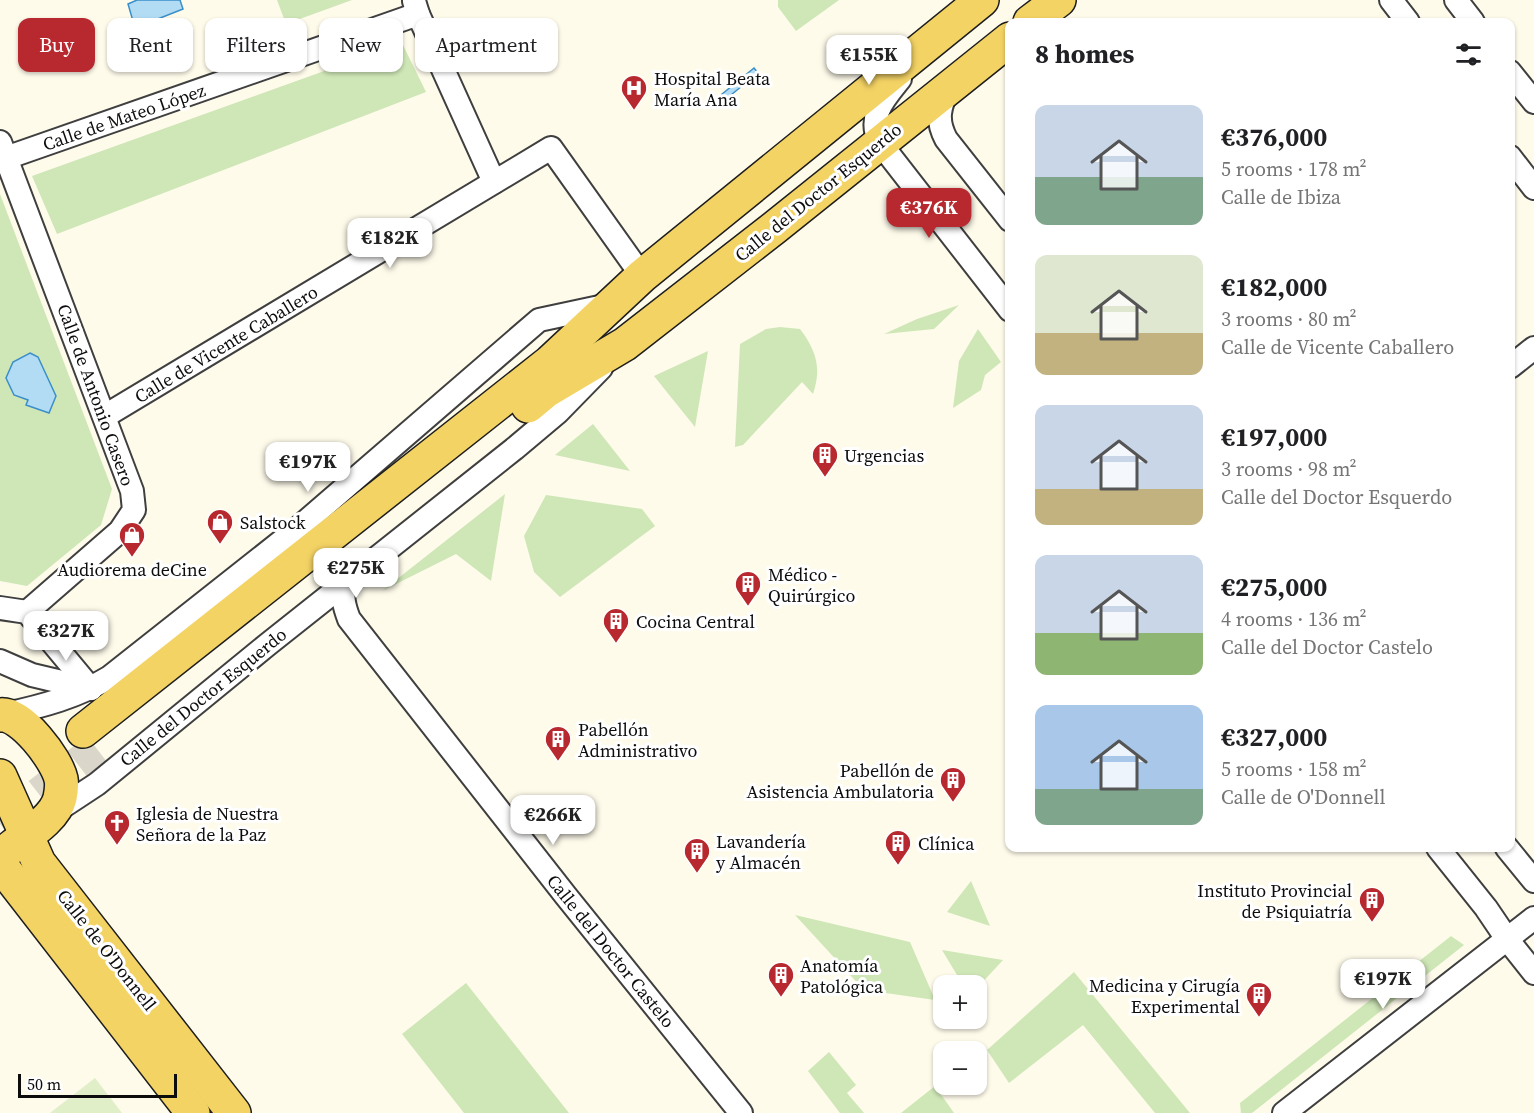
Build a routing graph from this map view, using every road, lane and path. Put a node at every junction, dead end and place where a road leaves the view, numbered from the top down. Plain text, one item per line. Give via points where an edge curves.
1 (982, 0) edge
2 (1059, 0) edge
3 (1391, 0) edge
4 (1456, 0) edge
5 (416, 7) edge
6 (1035, 18) edge
7 (1405, 18) edge
8 (1470, 18) edge
9 (929, 43) junction
10 (1005, 43) edge
11 (1515, 78) edge
12 (950, 86) junction
13 (1534, 102) edge
14 (880, 143) junction
15 (2, 153) edge
16 (1515, 163) edge
17 (494, 182) junction
18 (1534, 188) edge
19 (1005, 214) edge
20 (642, 276) junction
21 (1005, 304) edge
22 (610, 305) junction
23 (624, 344) junction
24 (1534, 348) edge
25 (1515, 363) edge
26 (105, 416) junction
27 (344, 584) junction
28 (0, 608) edge
29 (27, 612) junction
30 (0, 661) edge
31 (91, 689) junction
32 (3, 714) edge
33 (0, 777) edge
34 (53, 813) junction
35 (26, 836) junction
36 (1441, 852) edge
37 (1510, 852) edge
38 (0, 856) edge
39 (0, 864) edge
40 (1534, 881) edge
41 (1534, 918) edge
42 (1507, 939) junction
43 (1534, 973) edge
44 (193, 1113) edge
45 (234, 1113) edge
46 (741, 1113) edge
47 (1284, 1113) edge

1 - 9 main road, Calle del Doctor Esquerdo
2 - 6 main road
3 - 7 street
4 - 8 street
5 - 15 street, Calle de Mateo López
5 - 17 street
9 - 14 street via 876,112 875,134
9 - 20 main road, Calle del Doctor Esquerdo
10 - 12 main road, Calle del Doctor Esquerdo
11 - 13 street
12 - 14 main road, Calle del Doctor Esquerdo
12 - 19 street via 940,108 941,129
14 - 21 street
14 - 23 main road, Calle del Doctor Esquerdo
15 - 26 street, Calle de Antonio Casero
16 - 18 street
17 - 20 street, Calle de Vicente Caballero via 552,148
17 - 26 street, Calle de Vicente Caballero
20 - 22 main road, Calle del Doctor Esquerdo
22 - 23 main road, Calle del Doctor Esquerdo via 550,362 90,740 546,391
22 - 31 street via 539,320 296,530
23 - 27 street, Calle del Doctor Esquerdo via 558,412
24 - 25 street
26 - 29 street, Calle de Antonio Casero via 132,491 134,510 120,531
27 - 34 street, Calle del Doctor Esquerdo via 97,784
27 - 46 street, Calle del Doctor Castelo via 342,599 349,619
28 - 29 street
29 - 31 street
30 - 31 street via 32,675
31 - 32 street
32 - 34 main road via 20,722 32,734 57,770 60,798
33 - 35 main road, Calle de O'Donnell
34 - 35 main road, Calle del Doctor Esquerdo
35 - 38 main road, Calle del Doctor Esquerdo
35 - 45 main road, Calle de O'Donnell via 39,863
36 - 42 street
37 - 40 street
39 - 44 main road, Calle de O'Donnell
41 - 42 street
42 - 43 street
42 - 47 street

